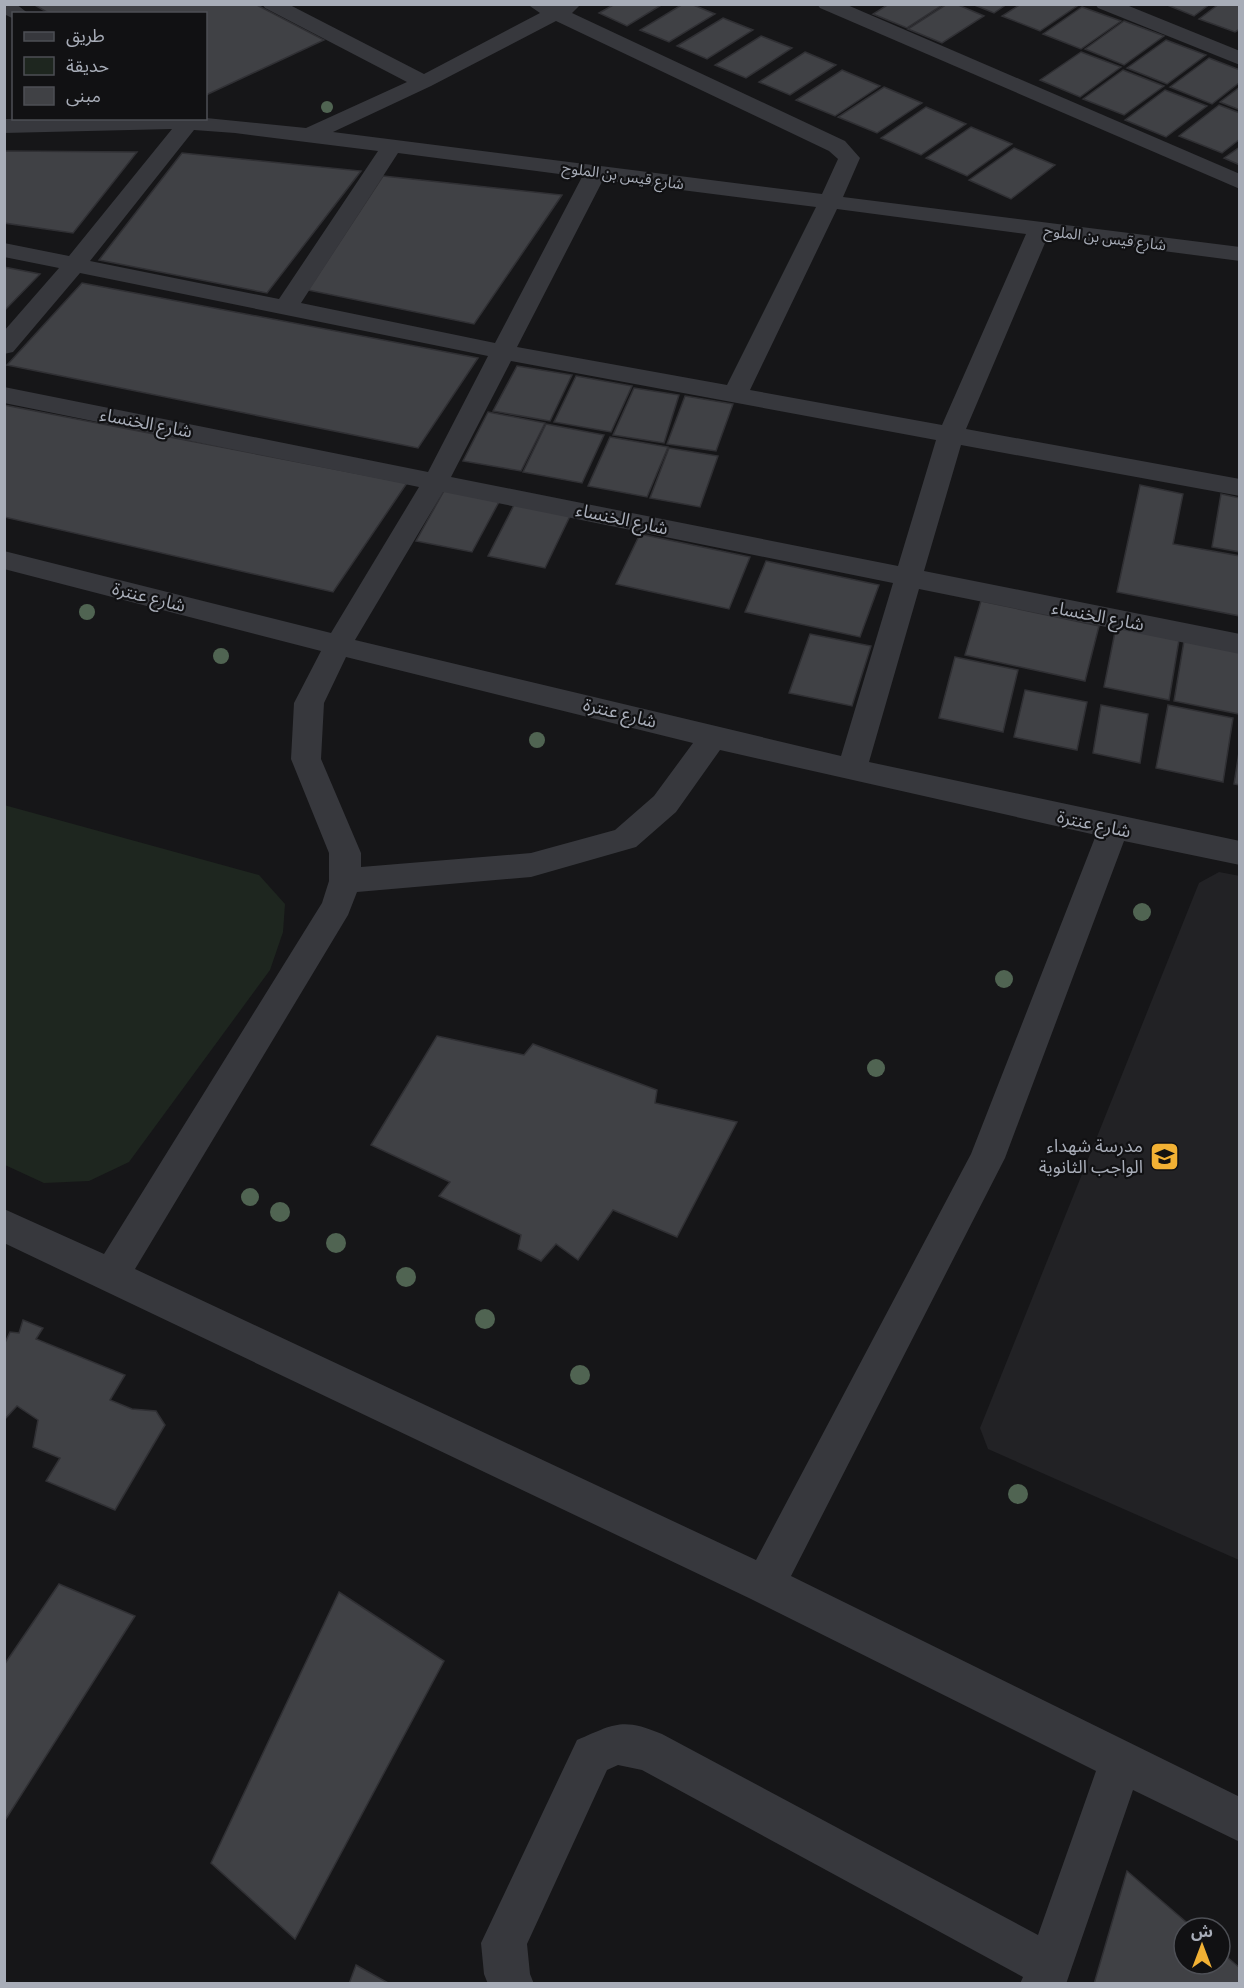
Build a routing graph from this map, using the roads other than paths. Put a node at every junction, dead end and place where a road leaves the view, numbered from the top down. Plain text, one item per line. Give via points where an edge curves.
1 (272, 4) edge
2 (827, 4) edge
3 (1105, 4) edge
4 (556, 7) edge
5 (1239, 58) edge
6 (424, 82) junction
7 (132, 120) edge
8 (194, 120) edge
9 (207, 120) edge
10 (4, 126) edge
11 (309, 135) junction
12 (393, 145) junction
13 (595, 173) junction
14 (1239, 182) edge
15 (829, 203) junction
16 (1039, 231) junction
17 (4, 250) edge
18 (1239, 254) edge
19 (76, 263) junction
20 (286, 307) junction
21 (4, 347) edge
22 (504, 352) junction
23 (735, 394) junction
24 (4, 395) edge
25 (951, 433) junction
26 (436, 481) junction
27 (1239, 488) edge
28 (4, 560) edge
29 (909, 577) junction
30 (1239, 644) edge
31 (338, 645) junction
32 (714, 736) junction
33 (852, 770) junction
34 (1114, 828) junction
35 (1239, 853) edge
36 (345, 881) junction
37 (4, 1225) edge
38 (111, 1275) junction
39 (765, 1585) junction
40 (1121, 1762) junction
41 (1239, 1820) edge
42 (1046, 1975) edge
43 (511, 1983) edge

1 - 6 street
2 - 14 street
3 - 5 street
4 - 6 street
4 - 15 street via 837,146 849,158
6 - 11 street
7 - 10 street, شارع قيس بن الملوح
8 - 19 street
9 - 11 street, شارع قيس بن الملوح
11 - 12 street, شارع قيس بن الملوح
12 - 13 street, شارع قيس بن الملوح
12 - 20 street
13 - 15 street, شارع قيس بن الملوح
13 - 22 street
15 - 16 street, شارع قيس بن الملوح
15 - 23 street
16 - 18 street, شارع قيس بن الملوح
16 - 25 street
17 - 19 street
19 - 20 street
19 - 21 street
20 - 22 street
22 - 23 street
22 - 26 street
23 - 25 street
24 - 26 street, شارع الخنساء
25 - 27 street
25 - 29 street
26 - 29 street, شارع الخنساء
26 - 31 street
28 - 31 street, شارع عنترة
29 - 30 street, شارع الخنساء
29 - 33 street
31 - 32 street, شارع عنترة
31 - 36 street via 309,703 306,759 345,853
32 - 33 street, شارع عنترة
32 - 36 street via 665,804 625,839 531,865
33 - 34 street, شارع عنترة
34 - 35 street, شارع عنترة
34 - 39 street via 987,1158
36 - 38 street via 337,906
37 - 38 street
38 - 39 street
39 - 40 street
40 - 41 street
40 - 42 street
42 - 43 street via 647,1749 617,1744 592,1755 504,1943

